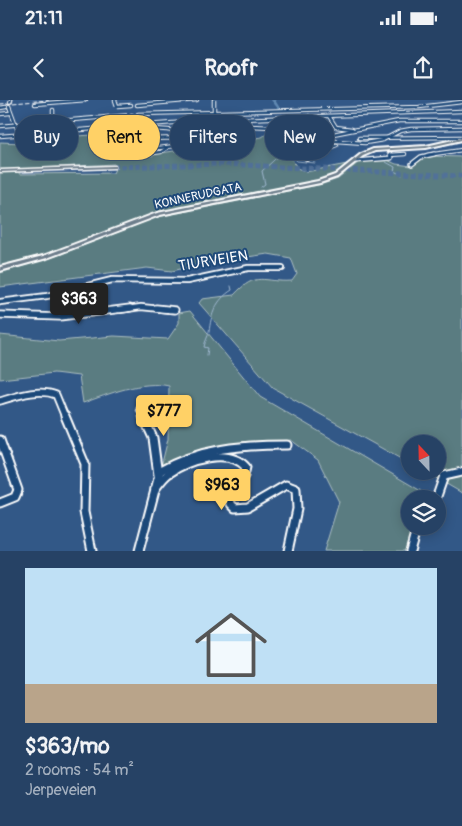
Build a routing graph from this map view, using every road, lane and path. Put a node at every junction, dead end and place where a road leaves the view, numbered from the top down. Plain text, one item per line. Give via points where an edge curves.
1 (86, 100) edge
2 (115, 100) edge
3 (197, 100) edge
4 (214, 100) edge
5 (169, 101) edge
6 (462, 102) edge
7 (9, 104) edge
8 (35, 104) dead end
9 (453, 104) junction
10 (134, 105) edge
11 (422, 107) junction
12 (0, 108) edge
13 (53, 110) dead end
14 (462, 110) edge
15 (213, 112) junction
16 (10, 113) junction
17 (442, 113) junction
18 (0, 114) edge
19 (135, 114) junction
20 (170, 114) junction
21 (414, 114) junction
22 (53, 115) edge
23 (334, 116) edge
24 (78, 119) edge
25 (451, 121) junction
26 (462, 121) edge
27 (15, 124) joint
28 (334, 124) edge
29 (0, 126) edge
30 (360, 129) junction
31 (461, 129) edge
32 (334, 135) edge
33 (0, 136) edge
34 (15, 137) edge
35 (388, 137) junction
36 (360, 138) dead end
37 (462, 138) edge
38 (170, 140) edge
39 (334, 140) edge
40 (337, 146) dead end
41 (167, 147) junction
42 (170, 147) edge
43 (334, 147) edge
44 (462, 150) edge
45 (160, 151) edge
46 (405, 154) dead end
47 (355, 162) junction
48 (412, 164) dead end
49 (113, 167) tunnel mouth
50 (0, 171) edge
51 (282, 268) dead end
52 (0, 270) edge
53 (0, 302) edge
54 (175, 310) dead end
55 (0, 315) edge
56 (0, 401) edge
57 (140, 409) dead end
58 (0, 442) edge
59 (287, 445) dead end
60 (462, 472) edge
61 (158, 475) junction
62 (155, 489) junction
63 (438, 490) edge
64 (0, 503) edge
65 (414, 535) edge
66 (92, 551) edge
67 (139, 551) edge
68 (288, 551) edge
69 (410, 551) edge

1 - 8 street
2 - 10 street via 117,106
3 - 5 street
4 - 15 street
5 - 10 street
5 - 20 street
6 - 9 street
7 - 12 street
7 - 16 street
9 - 11 street
9 - 14 street
10 - 19 street
11 - 15 street
11 - 21 street
13 - 22 street
14 - 17 street
15 - 20 street
16 - 18 street
16 - 27 street
17 - 21 street
17 - 25 street
19 - 20 street
19 - 24 street
21 - 23 street
25 - 26 street
25 - 30 street via 399,121
27 - 29 street
28 - 30 street via 336,127
30 - 32 street
31 - 35 street via 411,129
33 - 34 street
35 - 36 street
35 - 37 street, KONNERUDGATA
35 - 39 street via 365,143
37 - 47 main road, KONNERUDGATA via 426,147 379,148
38 - 41 street via 146,140 134,144 142,148
40 - 43 street
41 - 42 street
41 - 45 street
44 - 48 street via 416,158
46 - 47 street, KONNERUDGATA
47 - 52 main road, KONNERUDGATA via 336,176 319,182 159,214
49 - 50 highway
51 - 53 street, TIURVEIEN via 248,268 187,281 112,280 47,296
54 - 55 street via 141,307 60,317
56 - 66 street via 42,392 56,395 85,464 84,512
57 - 61 street via 154,438
58 - 64 street via 18,490 15,497
59 - 61 street via 248,445 191,456 165,468
60 - 63 street via 442,477
61 - 62 street
62 - 67 street
62 - 68 street via 176,469 223,456 236,458 246,467 244,476 230,496 235,508 248,507 286,485 297,492 297,509
65 - 69 street

